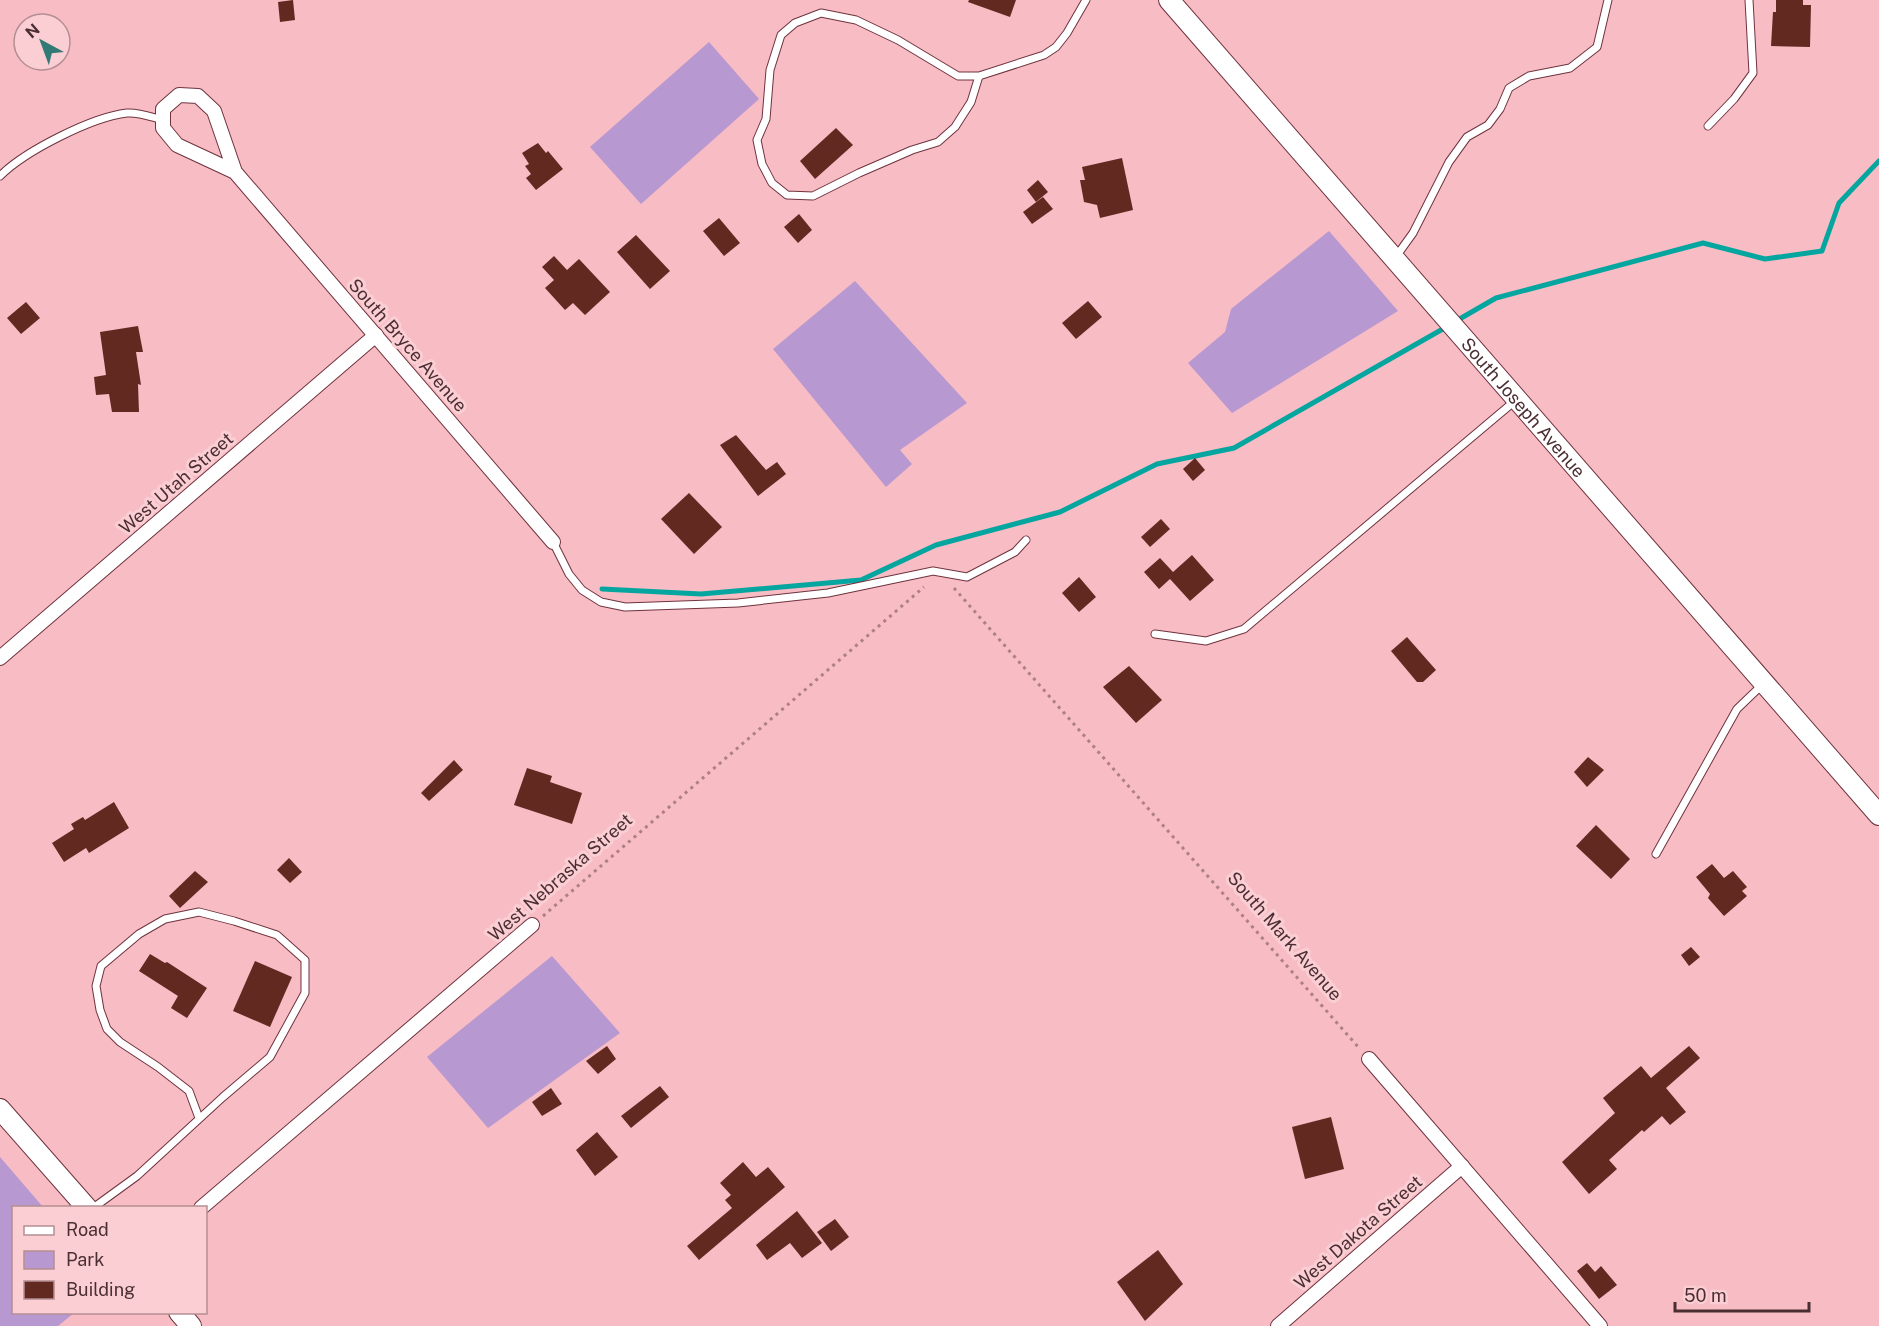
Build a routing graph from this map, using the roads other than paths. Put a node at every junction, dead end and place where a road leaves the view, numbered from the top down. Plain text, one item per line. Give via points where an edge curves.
1 (1086, 0) edge
2 (1169, 0) edge
3 (1608, 0) edge
4 (1749, 0) edge
5 (979, 76) junction
6 (163, 120) junction
7 (1708, 126) dead end
8 (235, 172) junction
9 (0, 176) edge
10 (1394, 260) junction
11 (376, 335) junction
12 (1516, 400) junction
13 (1026, 540) dead end
14 (553, 542) joint
15 (1155, 634) dead end
16 (0, 658) edge
17 (1764, 684) junction
18 (1879, 815) edge
19 (1656, 854) dead end
20 (532, 925) road end
21 (1369, 1059) road end
22 (0, 1109) edge
23 (199, 1118) junction
24 (1462, 1166) junction
25 (85, 1206) edge
26 (96, 1206) edge
27 (203, 1206) edge
28 (181, 1314) edge
29 (191, 1326) edge
30 (1278, 1326) edge
31 (1600, 1326) edge

1 - 5 lane via 1068,33 1044,55
2 - 10 main road, South Joseph Avenue
3 - 10 lane via 1597,47 1570,68 1529,76 1509,88 1488,125 1467,137
4 - 7 lane via 1753,73
5 - 5 lane via 958,76 856,20 821,13 795,23 781,35 770,70 766,119 757,140 762,164 772,183 787,195 813,196 938,142 955,127 971,102
6 - 8 street, South Bryce Avenue via 163,128 177,145
6 - 8 street, South Bryce Avenue via 164,109 179,95 198,96 214,111
6 - 9 lane via 139,113 114,116 59,137
8 - 11 street, South Bryce Avenue
10 - 12 main road, South Joseph Avenue
11 - 14 street, South Bryce Avenue
11 - 16 street, West Utah Street
12 - 15 lane via 1244,629 1206,641
12 - 17 main road, South Joseph Avenue
13 - 14 lane via 1016,552 967,577 933,571 828,593 738,603 625,607 601,602 582,590
17 - 18 main road, South Joseph Avenue
17 - 19 lane via 1737,709
20 - 27 street, West Nebraska Street
21 - 24 street
22 - 25 main road
23 - 23 lane via 270,1057 305,993 305,960 277,935 199,912 165,919 139,934 101,966 96,986 107,1029 189,1091
23 - 26 lane via 137,1176
24 - 30 street, West Dakota Street
24 - 31 street
28 - 29 main road

